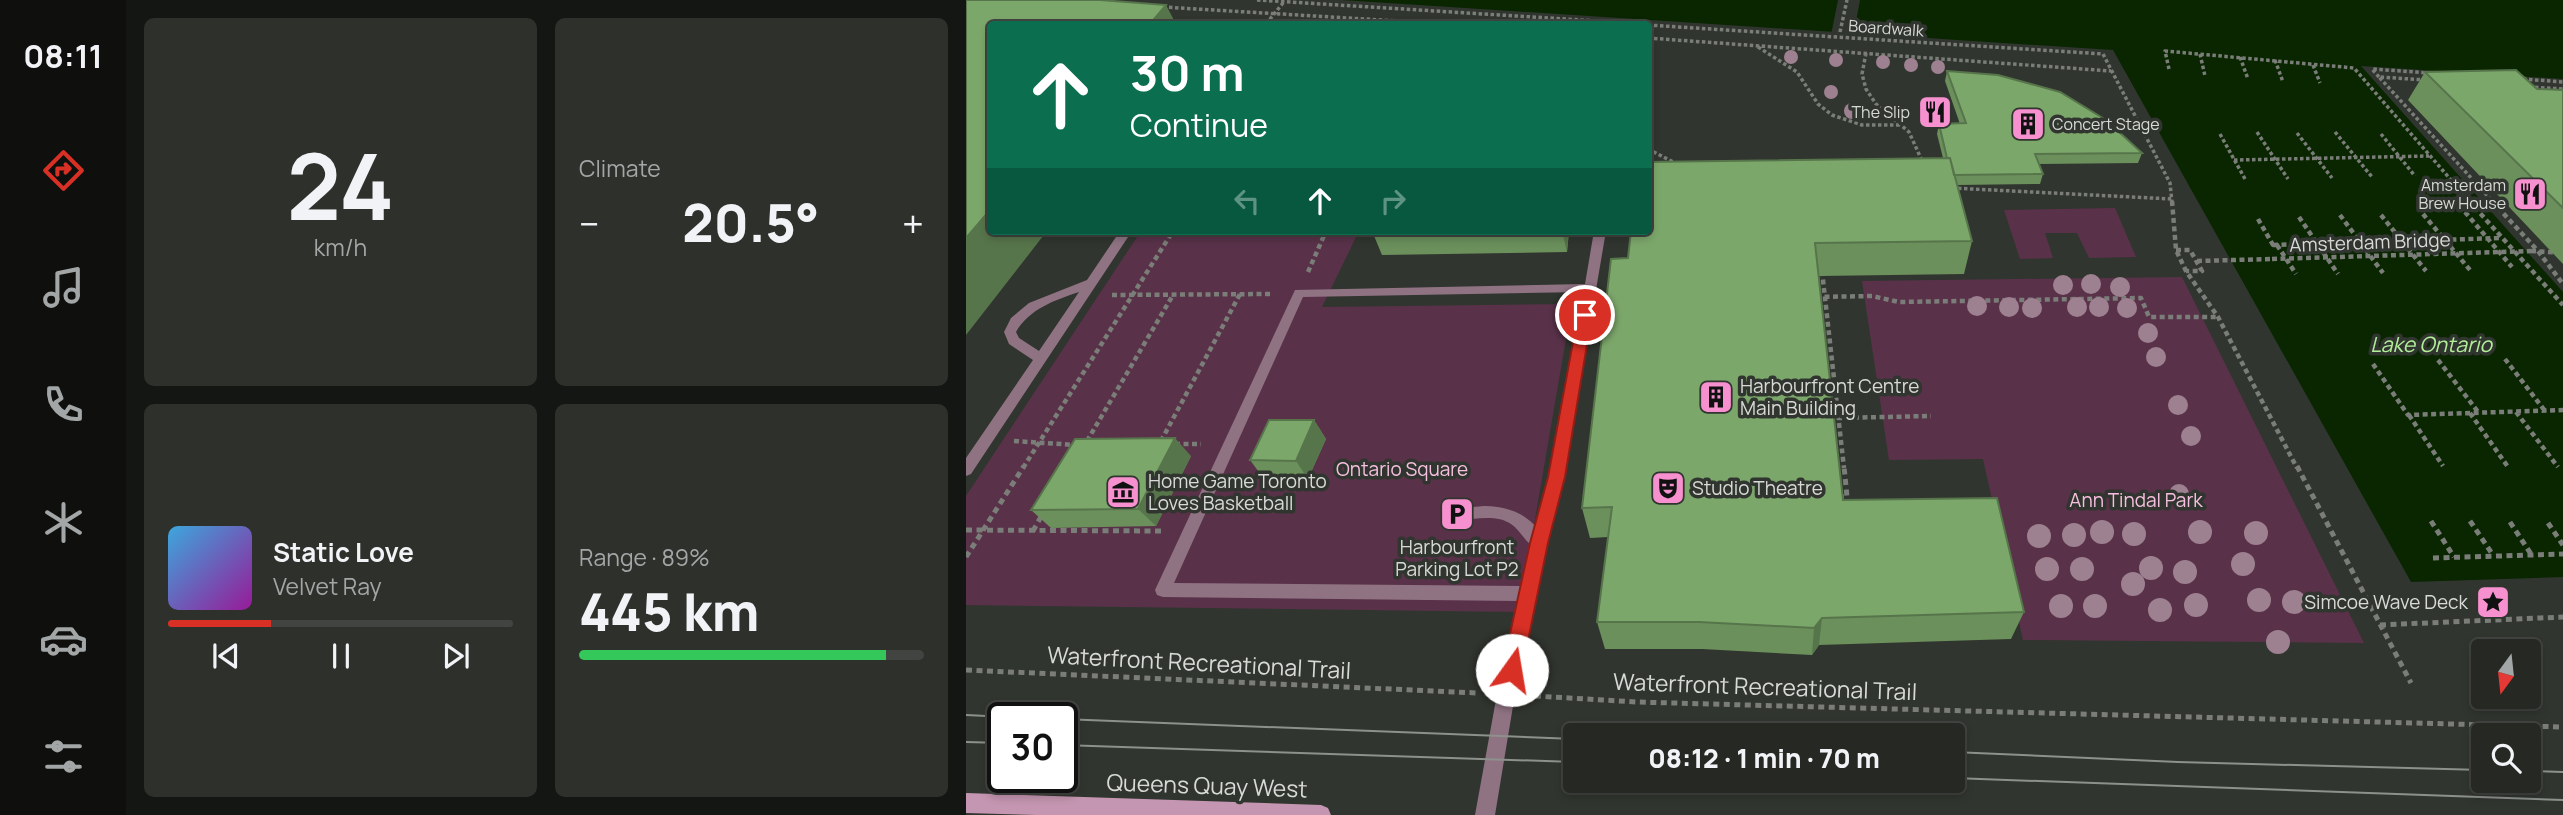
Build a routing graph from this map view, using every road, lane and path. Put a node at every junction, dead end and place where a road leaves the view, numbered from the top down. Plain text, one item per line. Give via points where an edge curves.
1 (1257, 0) edge
2 (1847, 0) edge
3 (1283, 2) junction
4 (1157, 7) edge
5 (1275, 13) junction
6 (1370, 19) joint
7 (1268, 21) edge
8 (1392, 21) edge
9 (1584, 21) edge
10 (1652, 25) edge
11 (1840, 32) dead end
12 (1652, 38) edge
13 (1755, 45) junction
14 (1866, 53) junction
15 (2200, 54) junction
16 (2240, 57) junction
17 (2275, 61) dead end
18 (2313, 65) junction
19 (2169, 69) dead end
20 (2112, 71) junction
21 (2440, 74) edge
22 (2205, 76) dead end
23 (2379, 77) junction
24 (2248, 79) dead end
25 (2522, 79) edge
26 (2432, 80) edge
27 (2283, 82) dead end
28 (2563, 82) edge
29 (2320, 83) dead end
30 (2527, 86) edge
31 (2553, 88) junction
32 (2563, 89) edge
33 (2563, 97) edge
34 (1902, 125) junction
35 (2257, 132) dead end
36 (2335, 132) dead end
37 (2297, 133) dead end
38 (2220, 134) dead end
39 (2381, 134) dead end
40 (1652, 151) edge
41 (2399, 156) junction
42 (2429, 156) junction
43 (2356, 157) junction
44 (2316, 158) junction
45 (2274, 159) junction
46 (2234, 160) junction
47 (1681, 166) edge
48 (1925, 166) edge
49 (2415, 176) dead end
50 (2372, 177) dead end
51 (2332, 178) dead end
52 (2245, 179) dead end
53 (2288, 179) dead end
54 (1948, 188) edge
55 (2172, 199) junction
56 (2465, 212) dead end
57 (2423, 214) dead end
58 (2340, 215) dead end
59 (2381, 215) dead end
60 (2299, 217) dead end
61 (2258, 219) dead end
62 (1123, 235) edge
63 (1170, 235) edge
64 (1324, 235) edge
65 (1599, 235) edge
66 (2488, 238) junction
67 (2502, 238) junction
68 (2445, 239) junction
69 (2402, 241) junction
70 (2361, 242) junction
71 (2317, 244) junction
72 (2277, 245) junction
73 (2176, 250) junction
74 (2538, 251) junction
75 (2563, 253) edge
76 (2197, 261) junction
77 (2512, 267) dead end
78 (1822, 270) edge
79 (2470, 270) dead end
80 (2186, 271) junction
81 (2426, 271) dead end
82 (2383, 273) dead end
83 (2296, 274) dead end
84 (2338, 274) dead end
85 (1093, 282) junction
86 (2563, 284) edge
87 (1590, 288) junction
88 (1299, 293) junction
89 (1174, 294) junction
90 (1240, 294) junction
91 (1085, 295) junction
92 (1132, 295) junction
93 (1824, 296) junction
94 (1816, 297) edge
95 (2563, 305) edge
96 (2218, 317) junction
97 (1041, 359) junction
98 (2505, 359) dead end
99 (2438, 360) dead end
100 (2373, 364) dead end
101 (2563, 410) edge
102 (2545, 411) junction
103 (2516, 412) junction
104 (2470, 413) junction
105 (2477, 413) junction
106 (2408, 415) junction
107 (1931, 416) dead end
108 (1837, 418) junction
109 (991, 434) junction
110 (1037, 444) junction
111 (1230, 444) junction
112 (1084, 445) junction
113 (1097, 445) edge
114 (2443, 466) dead end
115 (2508, 467) dead end
116 (2558, 467) dead end
117 (966, 470) edge
118 (1836, 497) edge
119 (1046, 509) edge
120 (1457, 514) dead end
121 (2431, 520) dead end
122 (2470, 521) dead end
123 (2510, 522) dead end
124 (2548, 523) dead end
125 (966, 530) edge
126 (982, 530) junction
127 (1033, 531) junction
128 (1191, 531) junction
129 (1539, 543) junction
130 (2563, 545) edge
131 (2563, 554) edge
132 (2532, 555) junction
133 (2493, 556) junction
134 (966, 557) edge
135 (2455, 557) junction
136 (2433, 558) dead end
137 (1529, 594) junction
138 (2563, 617) edge
139 (2379, 625) junction
140 (966, 670) edge
141 (2411, 683) dead end
142 (1506, 694) junction
143 (2563, 727) edge
144 (966, 803) edge
145 (1321, 815) edge
146 (1485, 815) edge

1 - 3 path, Boardwalk
2 - 11 path
3 - 5 path
3 - 9 path, Boardwalk
4 - 5 path
5 - 6 path
5 - 7 path
6 - 8 path
10 - 20 path, Boardwalk via 2103,54
12 - 13 path
13 - 14 path
13 - 34 path via 1797,72 1818,104 1832,115 1862,125
14 - 20 path
14 - 34 path via 1862,74 1866,89 1876,104
15 - 16 path
15 - 19 path via 2165,51
15 - 22 path
16 - 18 path
16 - 24 path
17 - 27 path
18 - 29 path
18 - 42 path via 2354,68
20 - 55 path via 2170,183
21 - 23 path via 2372,69
23 - 26 path
23 - 74 path
25 - 28 path
30 - 31 path
31 - 32 path
31 - 33 path
34 - 48 path
35 - 45 path
36 - 43 path
37 - 44 path
38 - 46 path
39 - 41 path
40 - 47 path
41 - 42 path
41 - 43 path
41 - 49 path
42 - 67 path
43 - 44 path
43 - 50 path
44 - 45 path
44 - 51 path
45 - 46 path
45 - 53 path
46 - 52 path
54 - 55 path
55 - 73 path
56 - 66 path
57 - 68 path
58 - 70 path
59 - 69 path
60 - 71 path
61 - 72 path
62 - 85 street
63 - 92 path
64 - 88 path
65 - 87 street
66 - 67 path
66 - 68 path
66 - 77 path
67 - 95 path
68 - 69 path
68 - 79 path
69 - 70 path
69 - 81 path
70 - 71 path
70 - 82 path
71 - 72 path
71 - 84 path
72 - 83 path
73 - 76 path via 2190,250
73 - 80 path
74 - 75 path, Amsterdam Bridge
74 - 76 path, Amsterdam Bridge, bridge
74 - 86 path
76 - 80 path via 2202,271
78 - 93 path
80 - 96 path
85 - 91 street
85 - 97 street via 1031,307 1014,320 1010,332 1014,341
87 - 88 street
87 - 129 street via 1556,477
88 - 90 path
88 - 111 street
89 - 90 path
89 - 92 path
89 - 112 path
90 - 111 path via 1160,444
91 - 92 path
91 - 97 street
92 - 110 path
93 - 94 path
93 - 96 path via 1872,296 1899,302 2141,298 2149,317
93 - 108 path
96 - 139 path
97 - 109 street
98 - 102 path
99 - 105 path
100 - 106 path
101 - 102 path
102 - 103 path
103 - 105 path
103 - 116 path
104 - 105 path
104 - 106 path
104 - 115 path
106 - 114 path
107 - 108 path
108 - 118 path via 1847,497
109 - 110 path
109 - 117 street
110 - 112 path
110 - 126 path
111 - 128 street
112 - 113 path
119 - 127 path
120 - 129 street via 1505,512 1526,524
121 - 135 path
122 - 133 path
123 - 132 path
124 - 130 path
125 - 126 path
126 - 127 path
126 - 134 path
127 - 128 path
128 - 137 street via 1164,590
129 - 137 street
131 - 132 path
132 - 133 path
133 - 135 path
135 - 136 path
137 - 142 street
138 - 139 path
139 - 141 path
140 - 142 path, Waterfront Recreational Trail
142 - 143 path, Waterfront Recreational Trail via 1636,702
142 - 146 street
144 - 145 main road, Queens Quay West

